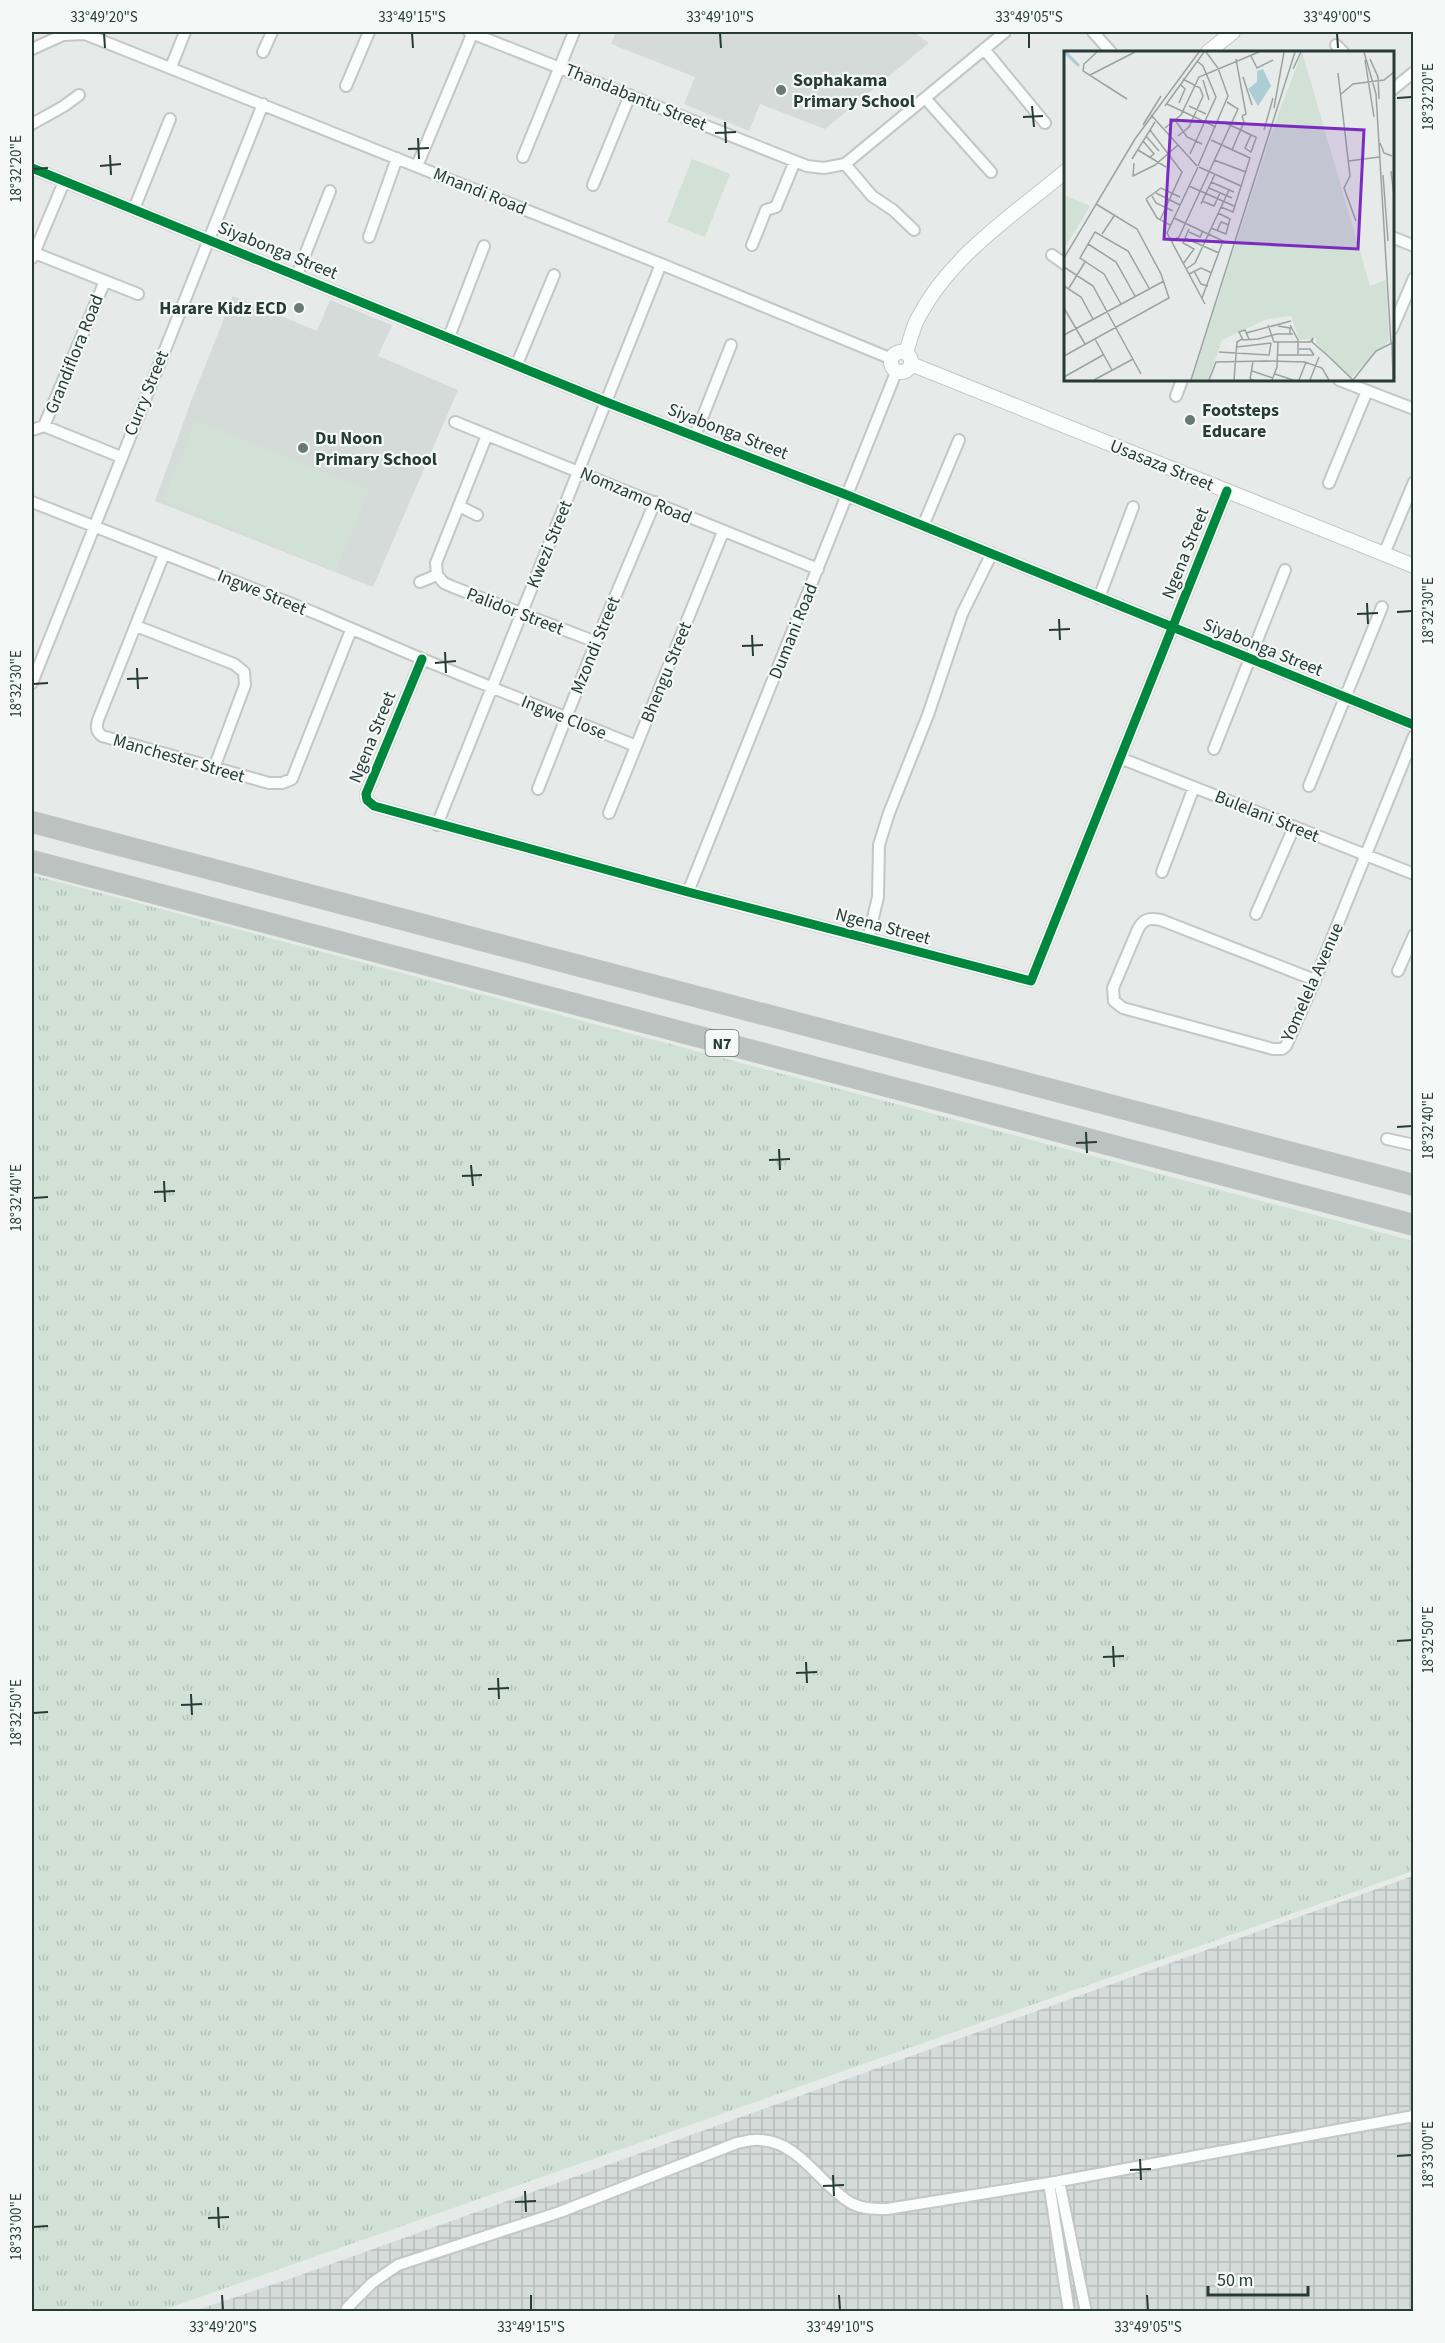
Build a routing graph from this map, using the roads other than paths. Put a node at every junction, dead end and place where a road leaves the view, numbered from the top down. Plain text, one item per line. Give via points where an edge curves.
1 (185, 32) edge
2 (272, 32) edge
3 (369, 32) edge
4 (472, 32) edge
5 (574, 32) edge
6 (1005, 32) edge
7 (1094, 32) edge
8 (1233, 32) edge
9 (32, 49) edge
10 (984, 50) junction
11 (1111, 51) edge
12 (1209, 51) edge
13 (263, 52) dead end
14 (171, 67) junction
15 (560, 67) junction
16 (1413, 72) edge
17 (346, 86) dead end
18 (1394, 88) edge
19 (79, 95) dead end
20 (630, 95) junction
21 (925, 98) junction
22 (263, 104) junction
23 (170, 119) dead end
24 (1045, 123) dead end
25 (32, 124) edge
26 (523, 157) dead end
27 (397, 158) junction
28 (795, 161) junction
29 (845, 164) junction
30 (417, 166) junction
31 (32, 168) edge
32 (991, 172) dead end
33 (1064, 172) edge
34 (64, 182) junction
35 (593, 185) dead end
36 (330, 191) dead end
37 (134, 209) junction
38 (914, 230) dead end
39 (369, 237) dead end
40 (1394, 238) edge
41 (208, 239) junction
42 (752, 245) dead end
43 (484, 246) dead end
44 (1413, 246) edge
45 (32, 254) edge
46 (1052, 255) dead end
47 (661, 264) junction
48 (1064, 264) edge
49 (297, 275) junction
50 (554, 275) dead end
51 (1413, 278) edge
52 (105, 281) junction
53 (138, 294) dead end
54 (1394, 324) edge
55 (449, 337) junction
56 (731, 345) dead end
57 (908, 359) junction
58 (518, 364) junction
59 (894, 365) junction
60 (1182, 381) edge
61 (1342, 381) edge
62 (1367, 391) junction
63 (1176, 396) dead end
64 (606, 402) junction
65 (1413, 410) edge
66 (455, 422) dead end
67 (44, 426) junction
68 (32, 430) edge
69 (487, 435) junction
70 (695, 436) junction
71 (959, 440) dead end
72 (121, 457) junction
73 (578, 471) junction
74 (1413, 482) edge
75 (1329, 483) dead end
76 (1227, 491) junction
77 (848, 495) junction
78 (32, 502) edge
79 (655, 502) junction
80 (459, 506) junction
81 (1134, 507) dead end
82 (477, 515) dead end
83 (93, 526) junction
84 (923, 526) junction
85 (723, 532) junction
86 (992, 553) junction
87 (164, 554) junction
88 (1384, 554) junction
89 (1413, 566) edge
90 (818, 569) junction
91 (1285, 570) dead end
92 (437, 575) junction
93 (420, 582) dead end
94 (1099, 598) junction
95 (1382, 606) dead end
96 (520, 613) junction
97 (135, 626) junction
98 (1173, 628) junction
99 (351, 630) junction
100 (596, 642) junction
101 (422, 659) junction
102 (1249, 659) junction
103 (32, 683) edge
104 (492, 687) junction
105 (1345, 698) junction
106 (566, 718) junction
107 (1413, 725) edge
108 (1413, 736) edge
109 (636, 746) junction
110 (1214, 749) dead end
111 (1120, 758) junction
112 (214, 768) junction
113 (1309, 786) dead end
114 (1194, 787) junction
115 (538, 789) dead end
116 (609, 813) dead end
117 (32, 822) edge
118 (437, 825) junction
119 (1294, 827) junction
120 (1366, 855) junction
121 (32, 861) edge
122 (1162, 872) dead end
123 (1413, 874) edge
124 (688, 892) junction
125 (1256, 914) dead end
126 (1413, 935) edge
127 (868, 939) junction
128 (1398, 971) dead end
129 (1315, 980) junction
130 (1387, 1139) dead end
131 (1413, 1145) edge
132 (1413, 1185) edge
133 (1413, 1225) edge
134 (1413, 2116) edge
135 (1054, 2182) junction
136 (347, 2308) dead end
137 (1070, 2312) edge
138 (1086, 2312) edge

1 - 14 street
2 - 13 street
3 - 17 street
4 - 15 street, Thandabantu Street
4 - 30 street
5 - 15 street
6 - 10 street
7 - 11 street
8 - 12 street
9 - 14 street, Mnandi Road via 63,35 85,34
10 - 21 street
10 - 24 street
14 - 22 street, Mnandi Road
15 - 20 street, Thandabantu Street
15 - 26 street
16 - 18 street
19 - 25 street
20 - 28 street, Thandabantu Street
20 - 35 street
21 - 29 street
21 - 32 street
22 - 27 street, Mnandi Road
22 - 41 street, Curry Street
23 - 37 street
27 - 30 street, Mnandi Road
27 - 39 street
28 - 29 street, Thandabantu Street via 824,168
28 - 42 street via 776,207 766,210
29 - 38 street via 872,196
30 - 47 street, Mnandi Road
31 - 34 street, Siyabonga Street
33 - 57 street via 970,250 938,287 915,324
34 - 37 street, Siyabonga Street
34 - 45 street
36 - 49 street
37 - 41 street, Siyabonga Street
40 - 44 street
41 - 49 street, Siyabonga Street
41 - 72 street, Curry Street
43 - 55 street
45 - 52 street, Grandiflora Road
46 - 48 street
47 - 59 street, Mnandi Road
47 - 64 street, Kwezi Street
49 - 55 street, Siyabonga Street
50 - 58 street
51 - 54 street
52 - 53 street, Grandiflora Road
52 - 67 street, Grandiflora Road
55 - 58 street, Siyabonga Street
56 - 70 street
57 - 59 street via 905,371
57 - 76 street, Usasaza Street
58 - 64 street, Siyabonga Street
59 - 77 street, Dumani Road
60 - 63 street
61 - 62 street
62 - 65 street
62 - 75 street
64 - 70 street, Siyabonga Street
64 - 73 street, Kwezi Street
66 - 69 street, Nomzamo Road
67 - 68 street, Grandiflora Road
67 - 72 street, Grandiflora Road
69 - 73 street, Nomzamo Road
69 - 80 street
70 - 77 street, Siyabonga Street
71 - 84 street
72 - 83 street, Curry Street
73 - 79 street, Nomzamo Road
73 - 96 street, Kwezi Street
74 - 88 street
76 - 88 street, Usasaza Street
76 - 98 street, Ngena Street
77 - 84 street, Siyabonga Street
77 - 90 street, Dumani Road
78 - 83 street, Ingwe Street
79 - 85 street, Nomzamo Road
79 - 100 street, Mzondi Street
80 - 82 street
80 - 92 street via 436,563
81 - 94 street
83 - 87 street, Ingwe Street
83 - 103 street, Curry Street
84 - 86 street, Siyabonga Street
85 - 90 street, Nomzamo Road
85 - 109 street, Bhengu Street
86 - 94 street, Siyabonga Street
86 - 127 street via 962,614 879,845 878,897
87 - 97 street, Manchester Street
87 - 99 street, Ingwe Street
88 - 89 street, Usasaza Street
90 - 124 street, Dumani Road
91 - 102 street
92 - 93 street
92 - 96 street, Palidor Street via 444,583
94 - 98 street, Siyabonga Street
95 - 105 street
96 - 100 street, Palidor Street
96 - 104 street, Kwezi Street
97 - 112 street via 234,664 243,672 245,685
97 - 112 street, Manchester Street via 98,720 98,732
98 - 102 street, Siyabonga Street
98 - 111 street, Ngena Street
99 - 101 street, Ingwe Street
99 - 112 street, Manchester Street via 292,779 269,783
100 - 106 street, Mzondi Street
101 - 104 street, Ingwe Street
101 - 118 street, Ngena Street via 366,794 370,804 382,810
102 - 105 street, Siyabonga Street
102 - 110 street
104 - 106 street, Ingwe Close
104 - 118 street, Kwezi Street
105 - 107 street, Siyabonga Street
105 - 113 street
106 - 109 street, Ingwe Close
106 - 115 street, Mzondi Street
108 - 120 street, Yomelela Avenue
109 - 116 street, Bhengu Street
111 - 114 street, Bulelani Street
111 - 127 street, Ngena Street via 1031,981
114 - 119 street, Bulelani Street
114 - 122 street
117 - 132 highway, N7
118 - 124 street, Ngena Street
119 - 120 street, Bulelani Street
119 - 125 street
120 - 123 street, Bulelani Street
120 - 129 street, Yomelela Avenue
121 - 133 highway, N7
124 - 127 street, Ngena Street
126 - 128 street
129 - 129 street, Yomelela Avenue via 1161,920 1146,919 1113,988 1114,1001 1123,1008 1277,1049 1290,1041
130 - 131 street
134 - 135 street
135 - 136 street via 869,2209 852,2204 796,2153 777,2143 759,2139 736,2143 560,2212 398,2265
135 - 137 street
135 - 138 street

